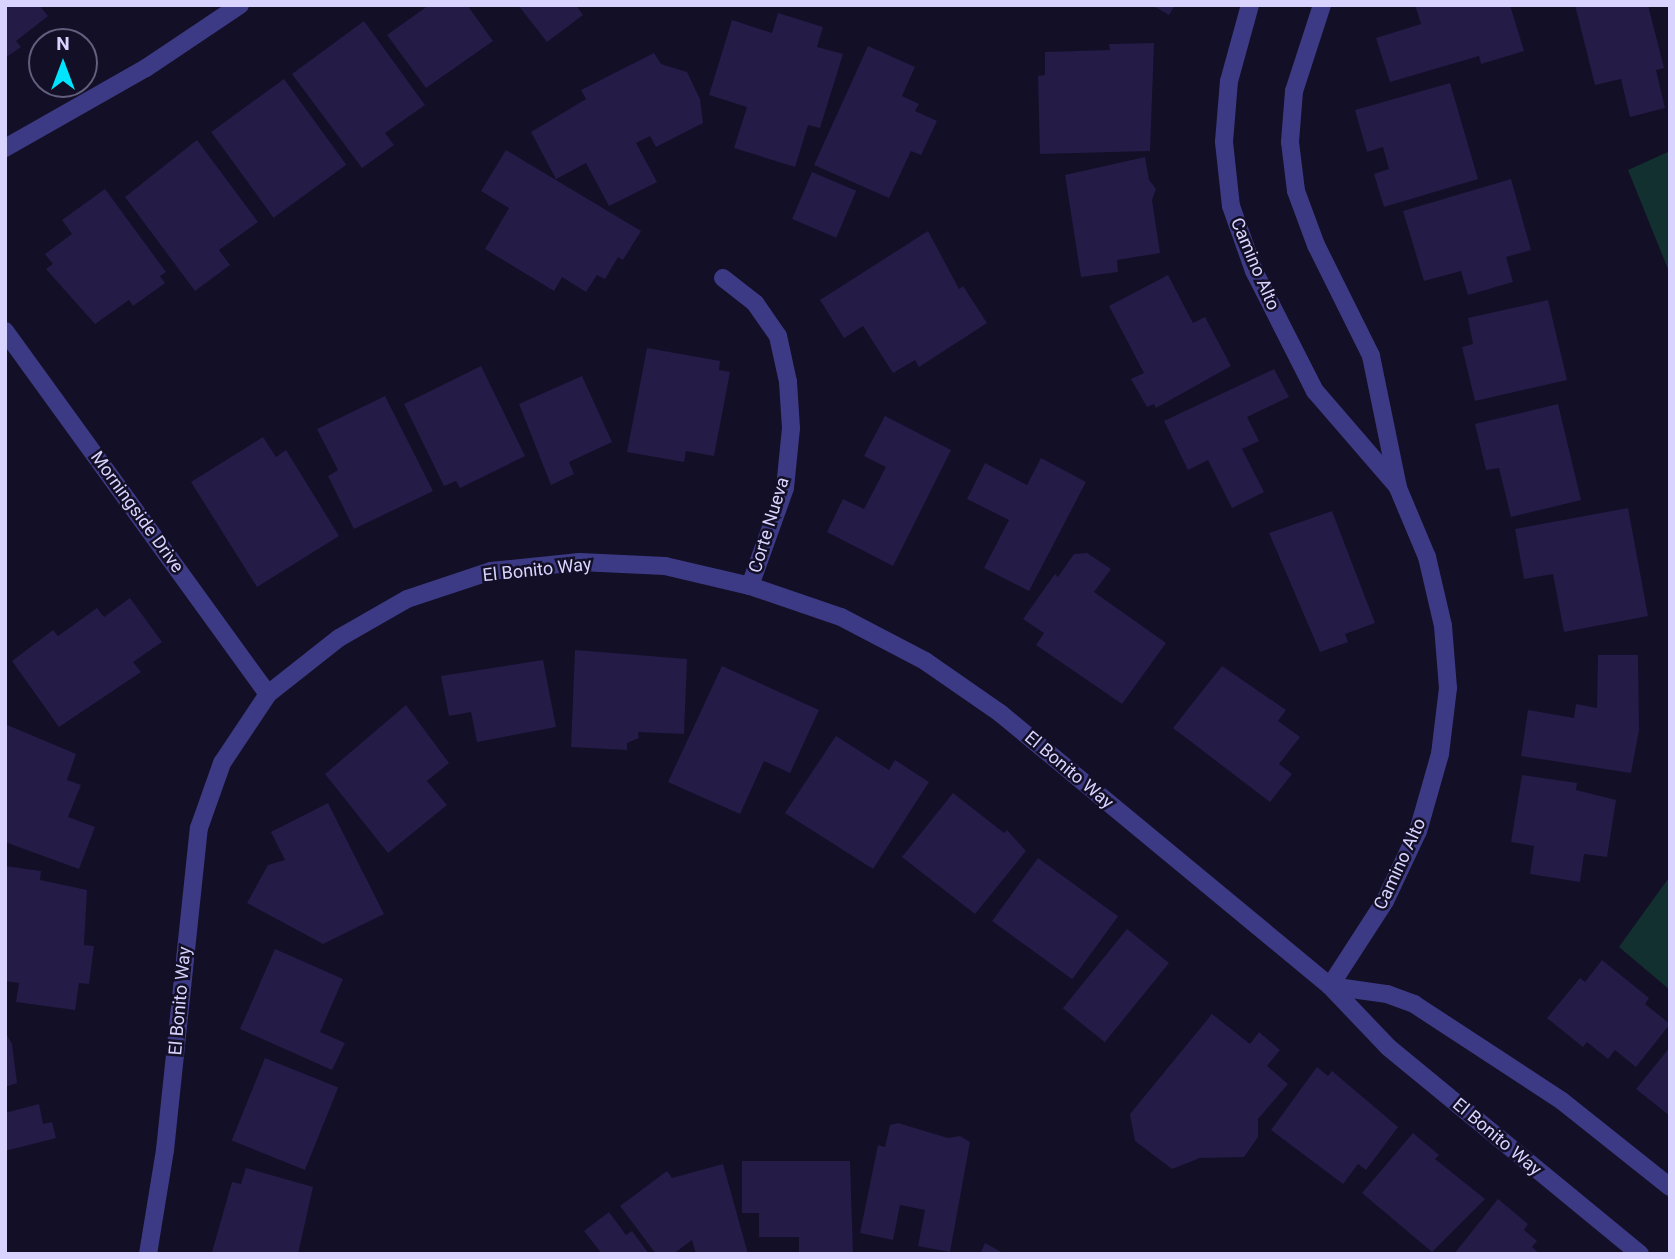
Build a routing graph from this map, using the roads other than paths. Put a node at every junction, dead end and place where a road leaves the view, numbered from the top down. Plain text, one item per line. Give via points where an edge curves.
1 (240, 5) edge
2 (1250, 5) edge
3 (1322, 5) edge
4 (5, 148) edge
5 (723, 278) dead end
6 (5, 331) edge
7 (1398, 488) junction
8 (750, 586) junction
9 (268, 694) junction
10 (1331, 986) junction
11 (1670, 1187) edge
12 (148, 1254) edge
13 (1640, 1254) edge

1 - 4 street via 146,68
2 - 7 street, Camino Alto via 1229,81 1224,142 1231,206 1254,271 1315,391
3 - 7 street, Camino Alto via 1294,91 1290,142 1296,191 1316,245 1371,356
5 - 8 street, Corte Nueva via 755,303 778,336 788,382 791,428 785,488
6 - 9 street, Morningside Drive
7 - 10 street, Camino Alto via 1427,557 1443,626 1448,688 1440,754 1419,831 1385,901
8 - 9 street, El Bonito Way via 653,565 580,562 491,571 407,599 339,638
8 - 10 street, El Bonito Way via 841,617 936,669 1000,713
9 - 12 street, El Bonito Way via 222,763 199,828 165,1150
10 - 11 street via 1387,994 1414,1004 1562,1101
10 - 13 street, El Bonito Way via 1380,1039

